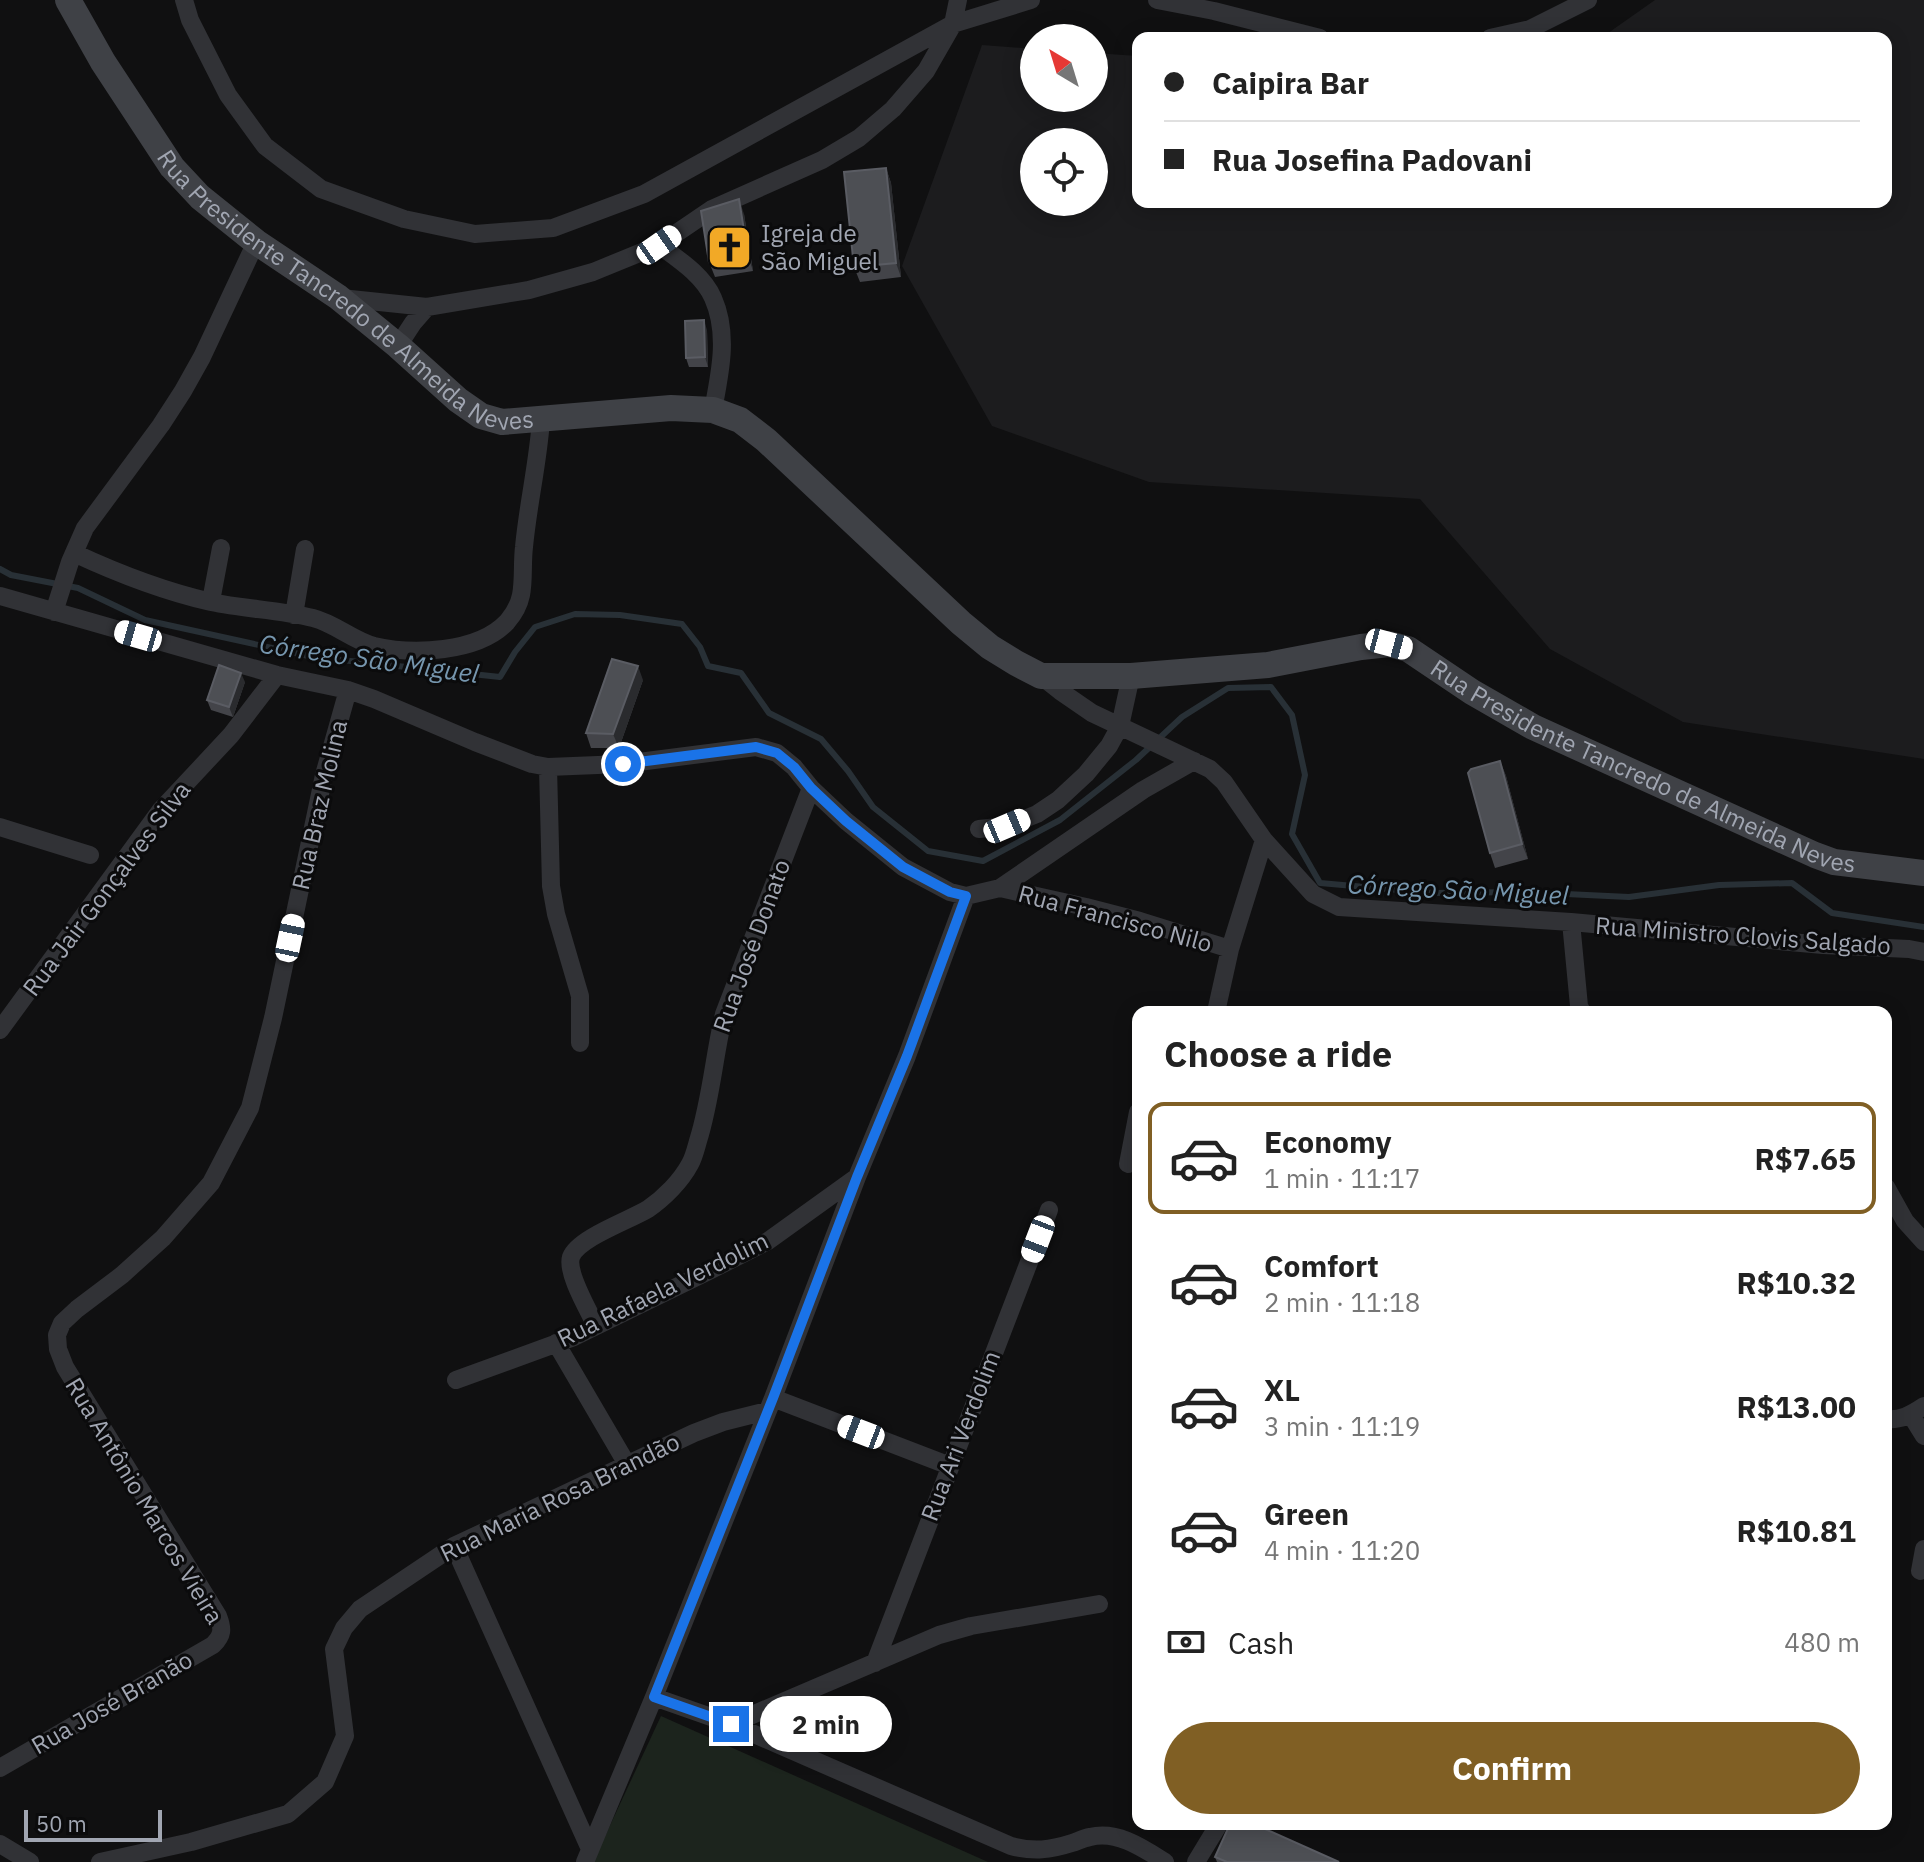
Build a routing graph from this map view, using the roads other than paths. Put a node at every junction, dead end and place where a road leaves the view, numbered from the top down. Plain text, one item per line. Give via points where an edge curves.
1 (68, 0) edge
2 (184, 0) edge
3 (958, 0) edge
4 (1031, 0) edge
5 (1157, 0) edge
6 (1588, 0) edge
7 (953, 24) junction
8 (1296, 32) edge
9 (1517, 32) edge
10 (256, 242) junction
11 (659, 245) junction
12 (338, 297) junction
13 (427, 307) junction
14 (398, 346) junction
15 (713, 410) junction
16 (541, 420) junction
17 (221, 548) dead end
18 (305, 549) dead end
19 (72, 558) junction
20 (0, 596) edge
21 (211, 601) junction
22 (56, 606) junction
23 (294, 615) junction
24 (277, 675) junction
25 (1041, 676) junction
26 (1131, 676) junction
27 (348, 690) junction
28 (1125, 729) junction
29 (1188, 758) junction
30 (548, 767) junction
31 (811, 788) junction
32 (0, 827) edge
33 (979, 829) dead end
34 (1264, 840) junction
35 (90, 855) dead end
36 (1924, 873) edge
37 (1000, 888) junction
38 (966, 896) junction
39 (1571, 922) junction
40 (1230, 949) junction
41 (1924, 952) edge
42 (1218, 1006) edge
43 (1579, 1006) edge
44 (0, 1030) edge
45 (580, 1043) dead end
46 (1132, 1143) edge
47 (1128, 1164) dead end
48 (857, 1177) junction
49 (1892, 1198) edge
50 (1049, 1210) dead end
51 (1924, 1242) edge
52 (596, 1326) junction
53 (556, 1343) junction
54 (65, 1367) joint
55 (456, 1380) dead end
56 (770, 1404) junction
57 (1917, 1411) edge
58 (1892, 1420) edge
59 (1924, 1436) edge
60 (628, 1466) junction
61 (950, 1466) junction
62 (454, 1546) junction
63 (1924, 1549) edge
64 (1920, 1571) dead end
65 (1099, 1604) dead end
66 (221, 1634) joint
67 (875, 1663) junction
68 (654, 1697) junction
69 (731, 1724) junction
70 (0, 1768) edge
71 (1215, 1830) edge
72 (0, 1844) edge
73 (588, 1856) edge
74 (30, 1862) edge
75 (100, 1862) edge
76 (1165, 1862) edge
77 (1196, 1862) edge

1 - 10 main road, Rua Presidente Tancredo de Almeida Neves via 172,167
2 - 7 street via 228,95 265,146 321,189 404,219 475,234 553,228 644,194
3 - 7 street
4 - 7 street
5 - 8 street
6 - 9 street
7 - 11 street via 926,71 859,138 712,209
10 - 12 main road, Rua Presidente Tancredo de Almeida Neves
10 - 19 street via 183,391 85,528
11 - 13 street via 529,290
11 - 15 street via 683,262 713,296 722,360
12 - 13 street
12 - 14 main road, Rua Presidente Tancredo de Almeida Neves
13 - 14 street
14 - 16 main road, Rua Presidente Tancredo de Almeida Neves via 481,416 502,422
15 - 16 main road, Rua Presidente Tancredo de Almeida Neves via 671,408
15 - 25 main road, Rua Presidente Tancredo de Almeida Neves via 740,420 766,440 961,623
16 - 23 street via 521,595 506,623 484,639 420,652 373,646 331,624
17 - 21 street
18 - 23 street
19 - 21 street
19 - 22 street
20 - 22 street
21 - 23 street
22 - 24 street
24 - 27 street
24 - 44 street, Rua Jair Gonçalves Silva via 231,735 160,811
25 - 26 main road, Rua Presidente Tancredo de Almeida Neves
25 - 28 street, Rua Presidente Tancredo de Almeida Neves via 1092,713
26 - 28 street
26 - 36 main road, Rua Presidente Tancredo de Almeida Neves via 1268,665 1389,644 1408,649 1533,727 1815,855
27 - 30 street
27 - 54 street, Rua Braz Molina via 250,1108 211,1183 163,1238 62,1323 57,1335
28 - 29 street, Rua Presidente Tancredo de Almeida Neves
28 - 33 street via 1058,800 1007,826
29 - 34 street, Rua Ministro Clovis Salgado via 1224,782
29 - 37 street
30 - 31 street via 623,764 756,747 777,753
30 - 45 street via 551,886 580,996
31 - 38 street via 903,867
31 - 52 street, Rua José Donato via 724,1014 706,1116 691,1163 648,1209 572,1254 573,1275
32 - 35 street
34 - 39 street, Rua Ministro Clovis Salgado via 1313,894 1339,907
34 - 40 street
37 - 38 street
37 - 40 street, Rua Francisco Nilo
38 - 48 street
39 - 41 street, Rua Ministro Clovis Salgado
39 - 43 street
40 - 42 street
46 - 47 street
48 - 52 street, Rua Rafaela Verdolim via 768,1241
48 - 56 street
49 - 51 street
50 - 61 street, Rua Ari Verdolim
52 - 53 street, Rua Rafaela Verdolim
53 - 55 street, Rua Rafaela Verdolim
53 - 60 street
54 - 66 street, Rua Antônio Marcos Vieira via 218,1616
56 - 60 street, Rua Maria Rosa Brandão
56 - 61 street
56 - 68 street
57 - 58 street
57 - 59 street
60 - 62 street, Rua Maria Rosa Brandão
61 - 67 street, Rua Ari Verdolim
62 - 73 street
62 - 75 street, Rua Maria Rosa Brandão via 360,1609 344,1628 334,1649 345,1736 325,1782 288,1814
63 - 64 street
65 - 67 street via 971,1626
66 - 70 street, Rua José Branão via 213,1645
67 - 69 street
68 - 69 street
68 - 73 street
69 - 76 street via 1011,1846 1047,1851 1108,1835 1139,1845
71 - 77 street
72 - 74 street

